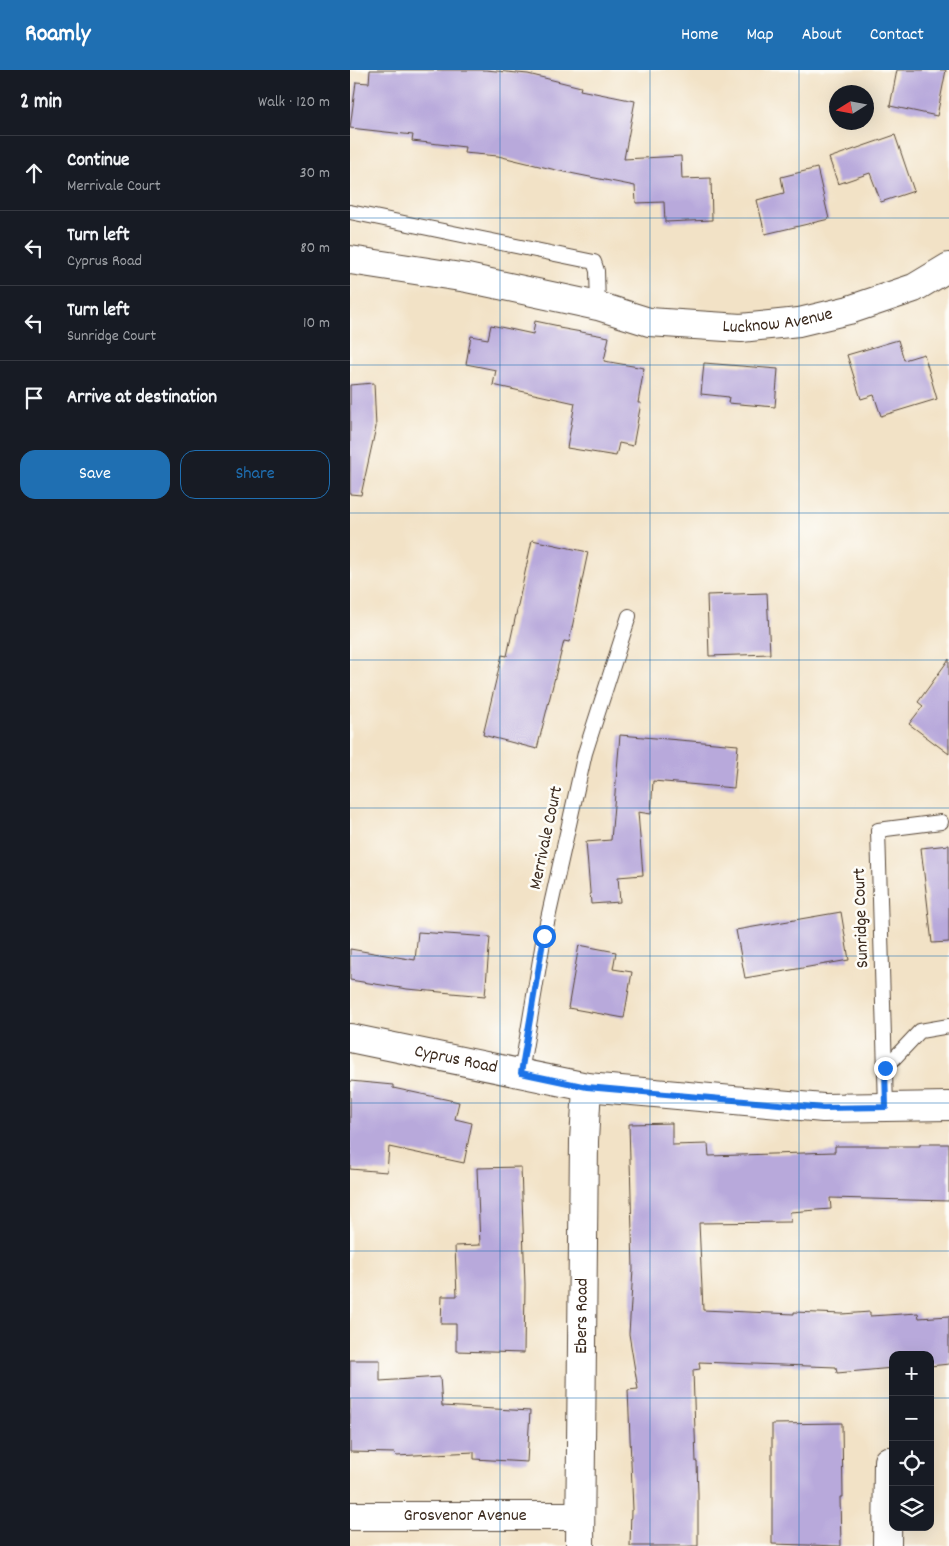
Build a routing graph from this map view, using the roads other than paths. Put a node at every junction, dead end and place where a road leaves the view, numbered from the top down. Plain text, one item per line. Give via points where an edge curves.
1 (350, 212) edge
2 (350, 260) edge
3 (949, 267) edge
4 (598, 306) junction
5 (629, 616) dead end
6 (941, 822) dead end
7 (949, 1026) edge
8 (350, 1038) edge
9 (885, 1068) junction
10 (521, 1073) junction
11 (587, 1087) junction
12 (949, 1106) edge
13 (886, 1107) junction
14 (888, 1461) dead end
15 (350, 1516) edge
16 (580, 1516) junction
17 (580, 1546) edge
18 (887, 1546) edge

1 - 4 lane via 594,262
2 - 4 street, Lucknow Avenue via 467,278
3 - 4 street, Lucknow Avenue via 914,288 849,310 799,322 742,328 649,322
5 - 10 lane, Merrivale Court via 585,753 544,936
6 - 9 lane, Sunridge Court via 878,830
7 - 9 lane via 920,1031
8 - 10 street, Cyprus Road
9 - 13 lane, Sunridge Court
10 - 11 street, Cyprus Road
11 - 13 street, Cyprus Road via 823,1108
11 - 16 street, Ebers Road
12 - 13 street, Cyprus Road
14 - 18 street
15 - 16 street, Grosvenor Avenue
16 - 17 street, Ebers Road

